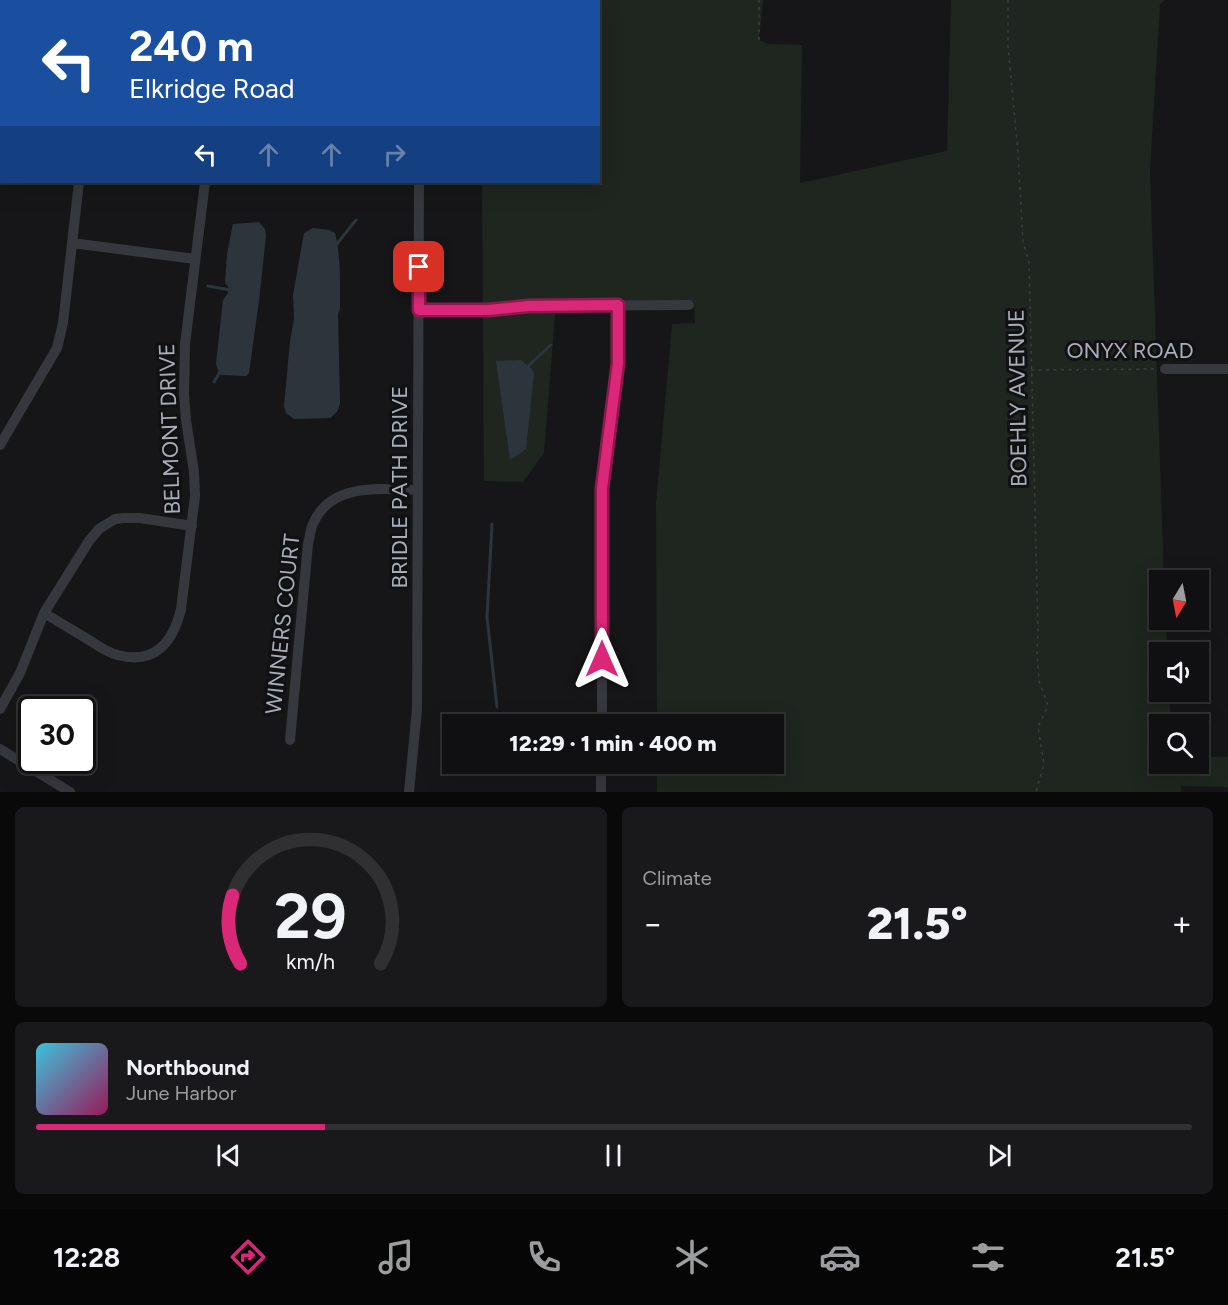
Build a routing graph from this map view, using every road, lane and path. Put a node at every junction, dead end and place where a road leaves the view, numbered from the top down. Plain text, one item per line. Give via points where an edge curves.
1 (759, 0) edge
2 (1008, 0) edge
3 (759, 40) dead end
4 (79, 183) edge
5 (206, 183) edge
6 (419, 183) edge
7 (72, 243) junction
8 (195, 259) junction
9 (618, 305) junction
10 (689, 306) dead end
11 (419, 310) junction
12 (1165, 369) joint
13 (1228, 369) edge
14 (1031, 370) junction
15 (0, 445) edge
16 (418, 490) junction
17 (192, 526) junction
18 (44, 613) junction
19 (0, 709) edge
20 (602, 714) edge
21 (290, 740) dead end
22 (0, 749) edge
23 (601, 774) edge
24 (70, 792) edge
25 (409, 792) edge
26 (601, 792) edge
27 (1036, 792) edge

1 - 3 path
2 - 14 path, BOEHLY AVENUE via 1023,242 1029,262
4 - 7 street
5 - 8 street, BELMONT DRIVE
6 - 11 street, BRIDLE PATH DRIVE
7 - 8 street
7 - 15 street via 57,348
8 - 17 street, BELMONT DRIVE via 184,344 186,420 195,485
9 - 10 street
9 - 11 street
9 - 20 street via 618,363 602,488
11 - 16 street, BRIDLE PATH DRIVE
12 - 13 street, ONYX ROAD
12 - 14 path, ONYX ROAD
14 - 27 path, BOEHLY AVENUE via 1037,655 1039,681 1048,705 1038,727 1044,764
16 - 21 street, WINNERS COURT via 349,492 331,501 314,522 308,544
16 - 25 street, BRIDLE PATH DRIVE via 417,709
17 - 18 street via 131,518 115,519 103,526 89,541
17 - 18 street, BELMONT DRIVE via 177,623 165,644 154,652 142,657 117,655
18 - 19 street via 20,673
22 - 24 street
23 - 26 street

